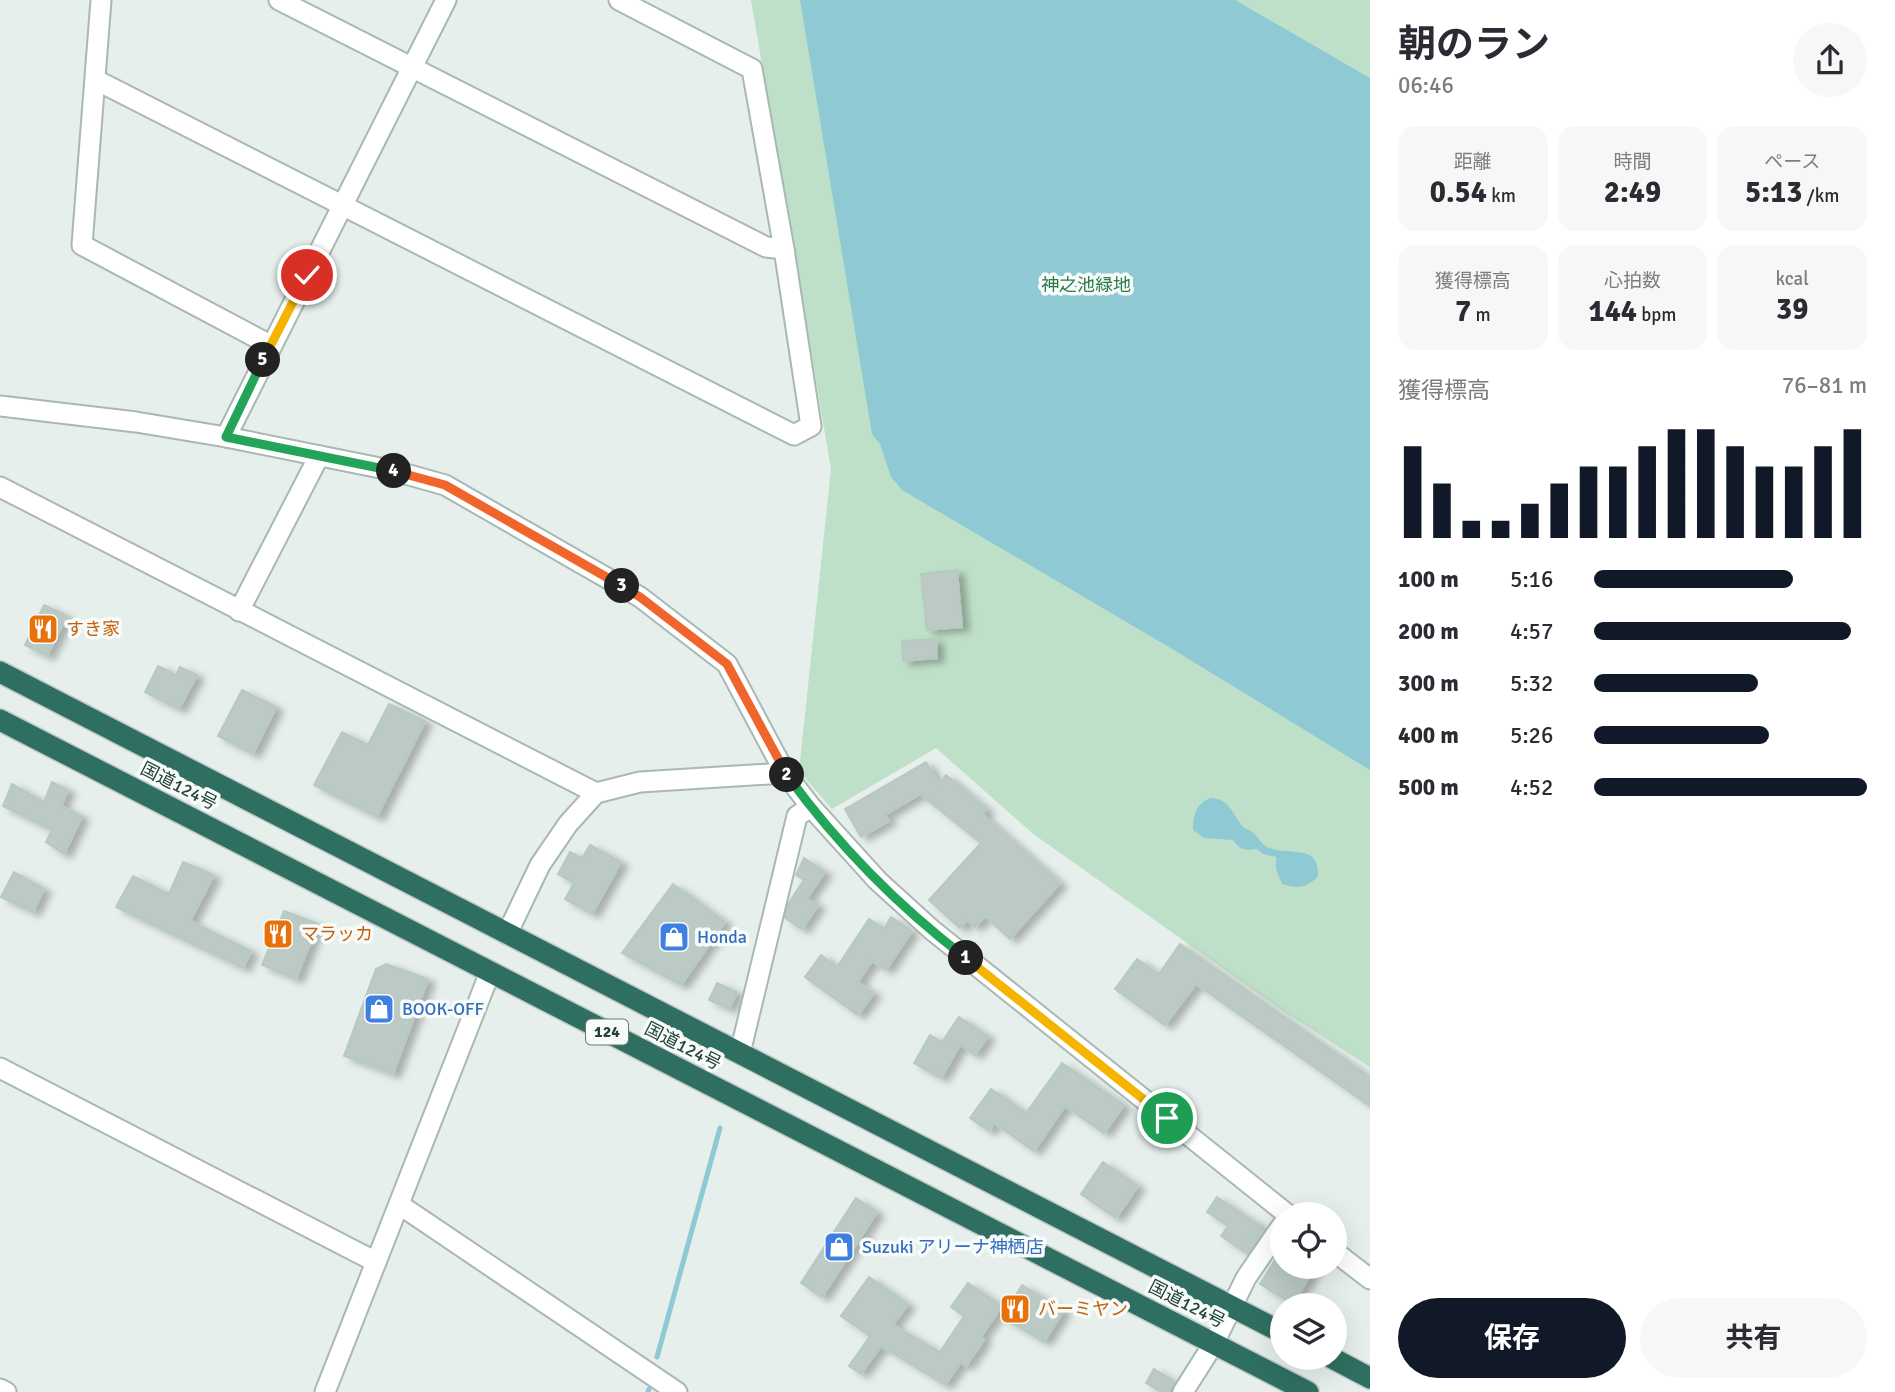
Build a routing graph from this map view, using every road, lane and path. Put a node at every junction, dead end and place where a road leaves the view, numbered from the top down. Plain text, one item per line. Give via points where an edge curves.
1 (101, 0) edge
2 (279, 0) edge
3 (446, 0) edge
4 (619, 0) edge
5 (412, 68) junction
6 (96, 80) junction
7 (343, 206) junction
8 (784, 249) junction
9 (270, 345) junction
10 (0, 406) edge
11 (226, 437) junction
12 (319, 456) junction
13 (0, 487) edge
14 (239, 611) junction
15 (0, 672) edge
16 (0, 720) edge
17 (785, 773) junction
18 (596, 793) junction
19 (810, 807) junction
20 (507, 934) junction
21 (490, 972) junction
22 (740, 1053) junction
23 (0, 1068) edge
24 (1272, 1202) edge
25 (400, 1205) junction
26 (1270, 1243) edge
27 (1347, 1261) edge
28 (376, 1262) junction
29 (1370, 1279) edge
30 (1231, 1306) junction
31 (1270, 1326) edge
32 (1214, 1343) junction
33 (1347, 1366) edge
34 (1370, 1378) edge
35 (0, 1389) edge
36 (6, 1392) edge
37 (325, 1392) edge
38 (677, 1392) edge
39 (1183, 1392) edge
40 (1308, 1392) edge

1 - 6 street
2 - 5 street
3 - 5 street
4 - 8 street via 752,69
5 - 7 street
5 - 8 street via 766,247
6 - 7 street
6 - 9 street via 82,245
7 - 8 street via 794,435 811,426
7 - 9 street
9 - 11 street
10 - 11 street
11 - 12 street
12 - 14 street
12 - 17 street via 445,485 640,597 727,664
13 - 14 street
14 - 18 street
15 - 20 highway, 国道124号 / 124
16 - 21 highway, 国道124号 / 124
17 - 18 street via 640,782
17 - 19 street
18 - 20 street via 540,865
19 - 22 street via 797,816
19 - 24 street via 878,881 932,930
20 - 22 highway, 国道124号 / 124
21 - 25 street
21 - 32 highway, 国道124号 / 124
22 - 30 highway, 国道124号 / 124
23 - 28 street
25 - 28 street
25 - 38 street
26 - 30 street
27 - 29 street
28 - 37 street
30 - 31 highway, 国道124号 / 124
30 - 32 street
32 - 39 street
32 - 40 highway, 国道124号 / 124
33 - 34 highway
35 - 36 street

